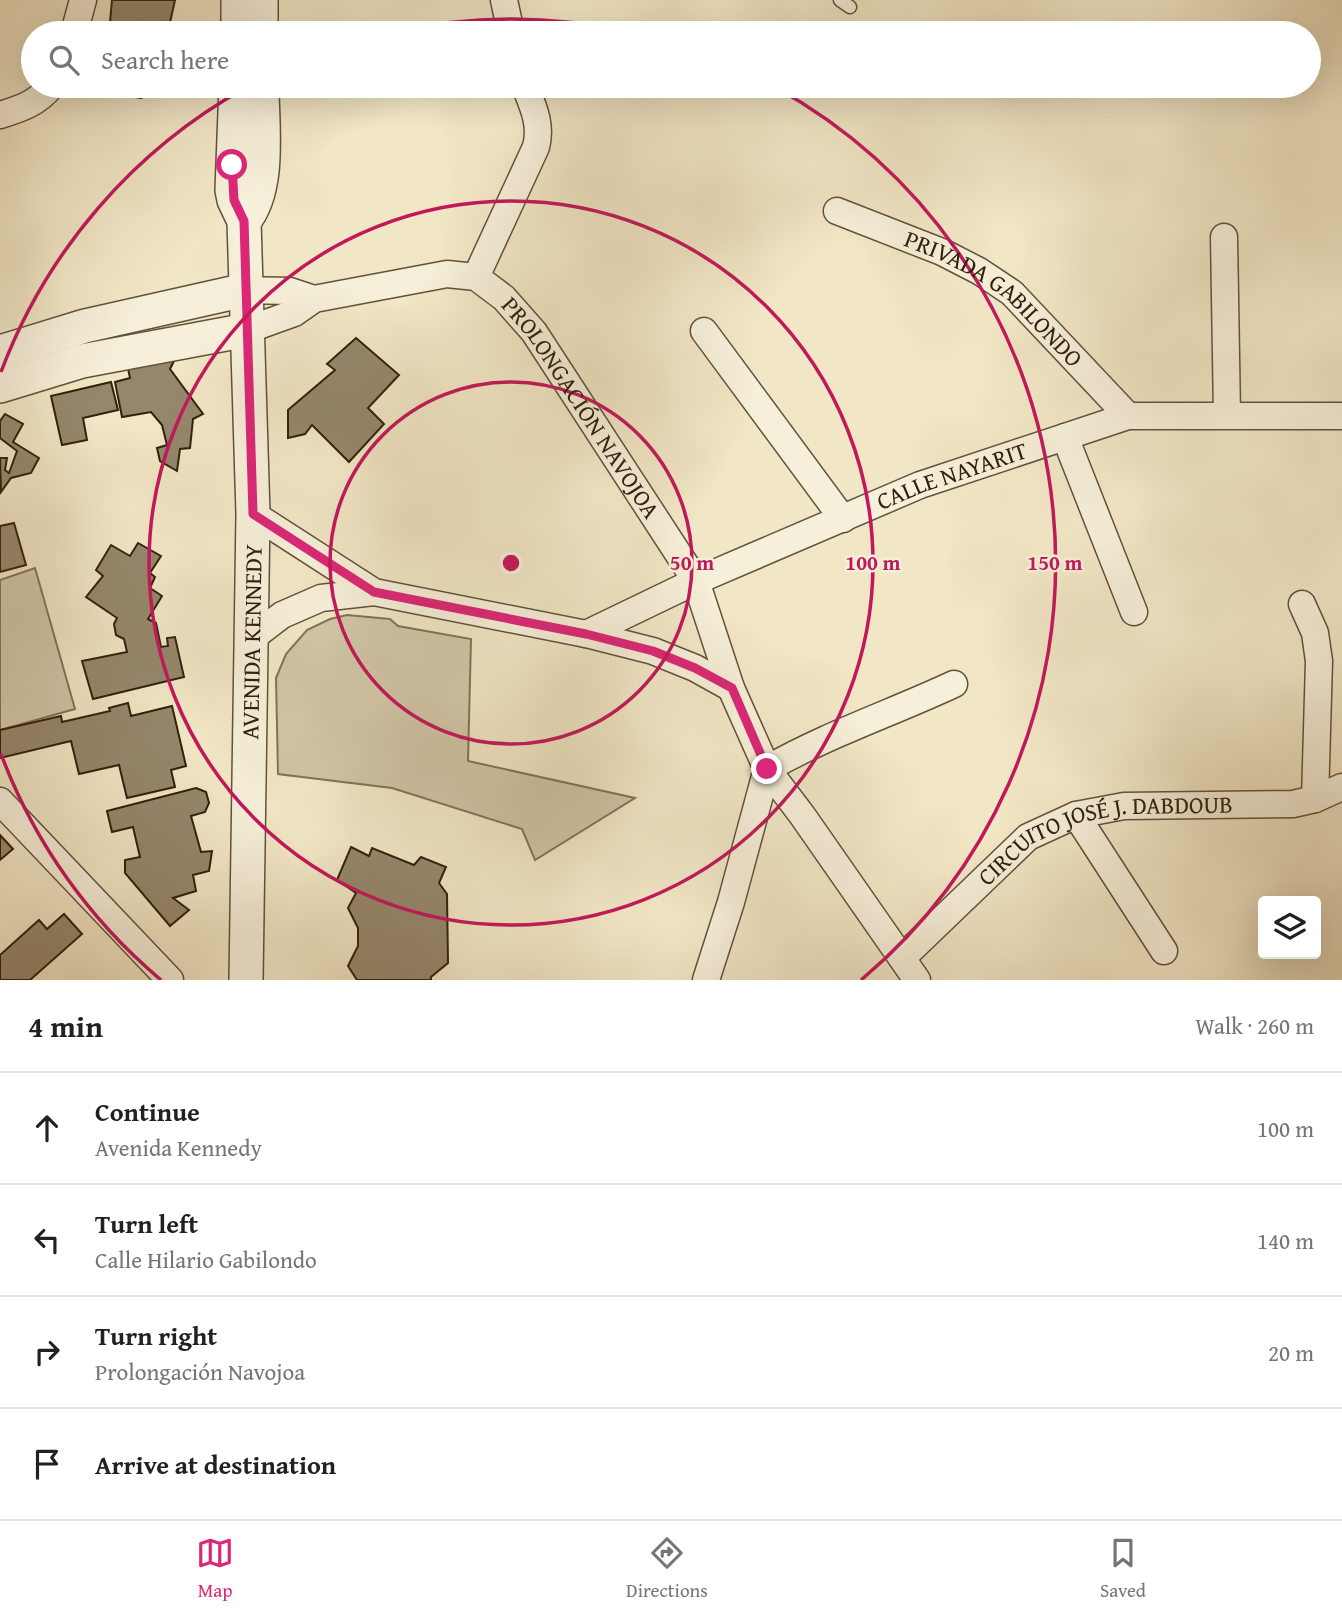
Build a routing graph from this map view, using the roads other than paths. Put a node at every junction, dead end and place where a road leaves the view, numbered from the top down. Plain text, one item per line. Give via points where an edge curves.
1 (83, 0) edge
2 (505, 0) edge
3 (77, 21) edge
4 (509, 21) edge
5 (39, 98) edge
6 (236, 98) edge
7 (262, 98) edge
8 (529, 98) edge
9 (0, 115) edge
10 (837, 211) dead end
11 (244, 221) junction
12 (1224, 237) dead end
13 (476, 277) junction
14 (245, 290) junction
15 (314, 299) junction
16 (247, 330) junction
17 (704, 331) dead end
18 (0, 352) edge
19 (0, 386) edge
20 (1227, 415) junction
21 (1128, 416) junction
22 (1342, 416) edge
23 (1065, 437) junction
24 (253, 514) junction
25 (843, 519) junction
26 (696, 581) junction
27 (374, 592) junction
28 (1303, 604) dead end
29 (1134, 612) dead end
30 (586, 634) junction
31 (252, 638) junction
32 (954, 684) dead end
33 (732, 688) junction
34 (767, 769) junction
35 (1342, 787) edge
36 (1315, 799) junction
37 (0, 801) edge
38 (1076, 815) junction
39 (1164, 951) dead end
40 (902, 958) junction
41 (170, 980) edge
42 (246, 980) edge
43 (706, 980) edge
44 (917, 980) edge

1 - 3 street
2 - 4 street
5 - 9 street
6 - 11 street, AVENIDA KENNEDY via 232,190
7 - 11 street, AVENIDA KENNEDY via 260,188
8 - 13 street via 538,123 536,147
10 - 21 street, PRIVADA GABILONDO via 942,252 1012,293
11 - 14 street, AVENIDA KENNEDY
12 - 20 street
13 - 15 street, PROLONGACIÓN NAVOJOA via 447,274
13 - 26 street, PROLONGACIÓN NAVOJOA via 504,298 534,332
14 - 15 street via 290,291
14 - 16 street, AVENIDA KENNEDY
14 - 18 street via 85,326
15 - 16 street via 294,313
16 - 19 street via 82,361
16 - 24 street, AVENIDA KENNEDY
17 - 25 street
20 - 21 street, CALLE NAYARIT
20 - 22 street, CALLE NAYARIT
21 - 23 street, CALLE NAYARIT
23 - 25 street, CALLE NAYARIT via 920,485
23 - 29 street
24 - 27 street
24 - 31 street, AVENIDA KENNEDY
25 - 26 street, CALLE NAYARIT
26 - 30 street, CALLE NAYARIT
26 - 33 street, PROLONGACIÓN NAVOJOA
27 - 30 street
27 - 31 street via 321,598 282,615
28 - 36 street via 1315,633 1319,662
30 - 33 street via 653,651
31 - 42 street, AVENIDA KENNEDY
32 - 34 street via 800,750
33 - 34 street, PROLONGACIÓN NAVOJOA
34 - 40 street, PROLONGACIÓN NAVOJOA
34 - 43 street
35 - 36 street, CIRCUITO JOSÉ J. DABDOUB
36 - 38 street, CIRCUITO JOSÉ J. DABDOUB via 1293,804 1124,806
37 - 41 street
38 - 39 street
38 - 40 street, CIRCUITO JOSÉ J. DABDOUB via 1028,837
40 - 44 street, PROLONGACIÓN NAVOJOA

